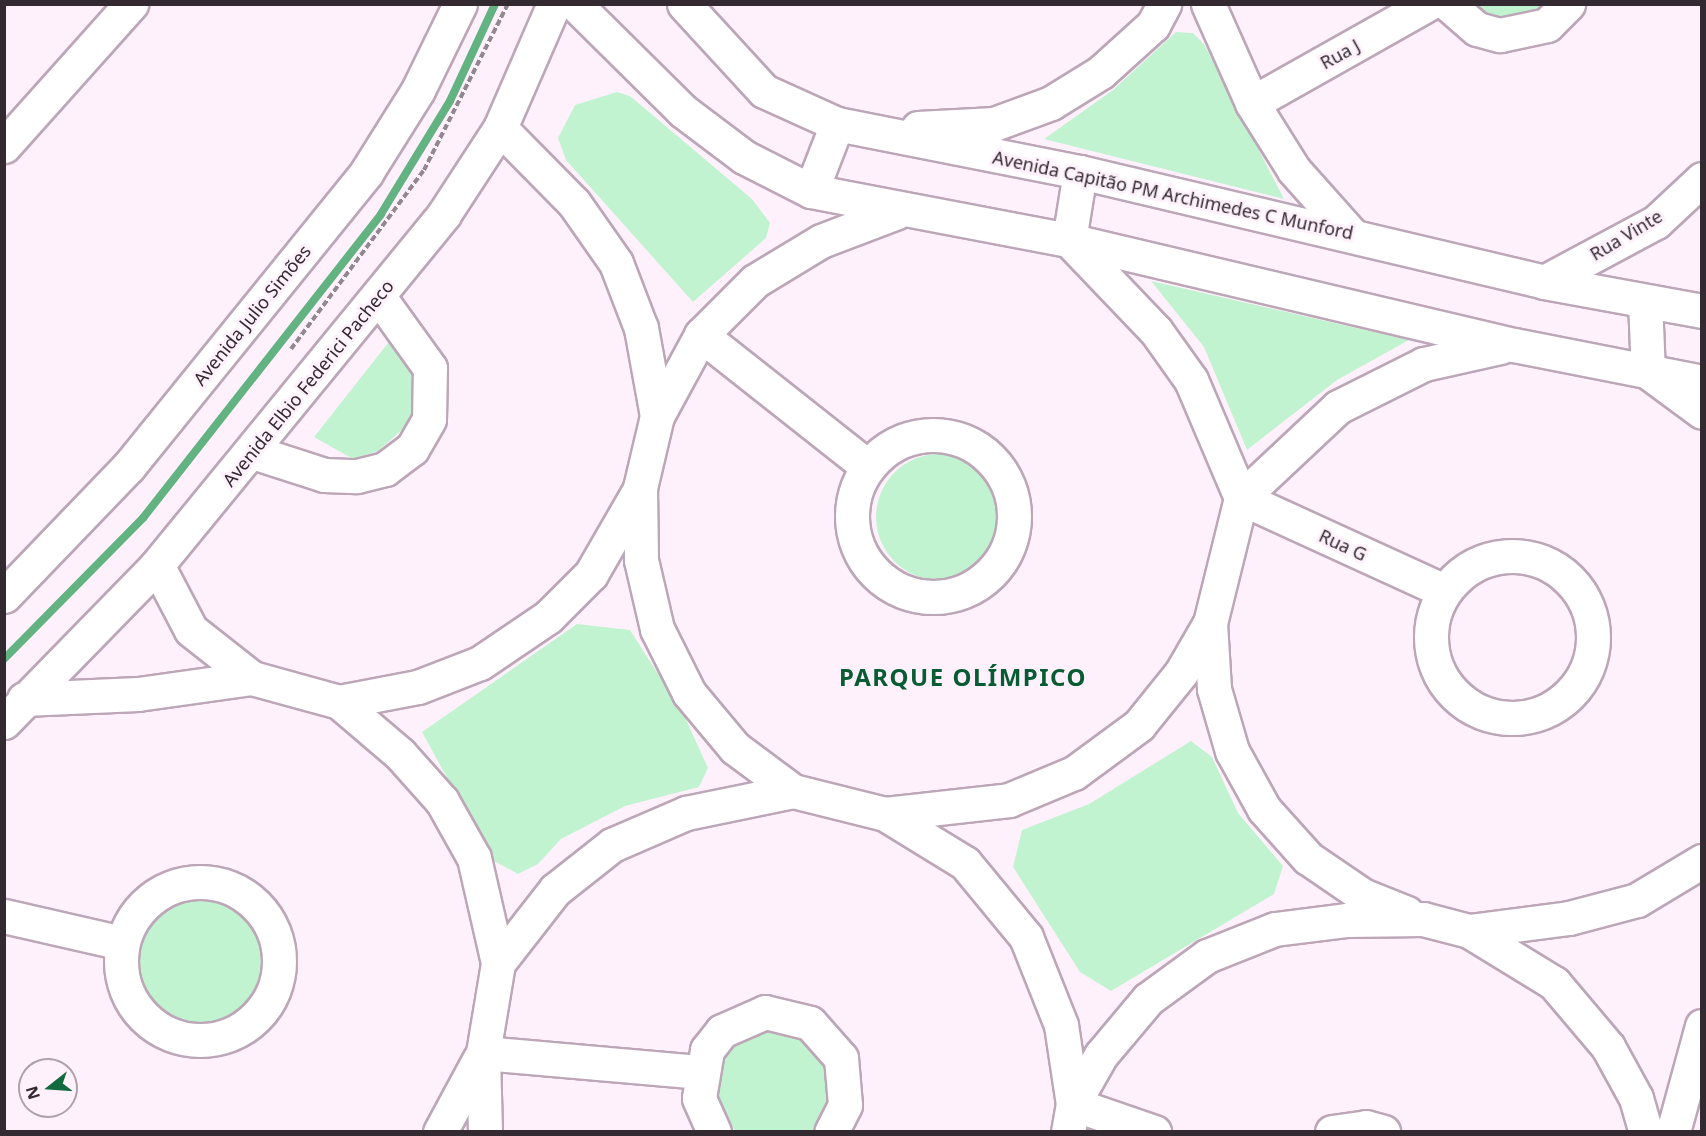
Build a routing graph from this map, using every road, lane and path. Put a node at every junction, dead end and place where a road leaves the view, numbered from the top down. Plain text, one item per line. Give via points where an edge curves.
1 (131, 4) edge
2 (460, 4) edge
3 (508, 4) edge
4 (554, 4) edge
5 (575, 4) edge
6 (684, 4) edge
7 (1164, 4) edge
8 (1208, 4) edge
9 (1428, 4) edge
10 (1448, 4) edge
11 (1568, 4) edge
12 (1252, 103) junction
13 (837, 124) junction
14 (500, 128) junction
15 (870, 131) junction
16 (4, 146) edge
17 (1080, 172) junction
18 (1701, 179) edge
19 (811, 191) junction
20 (897, 212) junction
21 (1351, 234) junction
22 (1069, 240) junction
23 (1544, 282) junction
24 (379, 297) junction
25 (1645, 300) junction
26 (1701, 311) edge
27 (701, 335) junction
28 (1514, 345) junction
29 (288, 352) dead end
30 (1648, 372) junction
31 (1701, 382) edge
32 (1701, 412) edge
33 (657, 416) junction
34 (253, 452) junction
35 (868, 467) junction
36 (640, 488) junction
37 (1241, 498) junction
38 (157, 565) junction
39 (1444, 591) junction
40 (4, 596) edge
41 (1210, 623) junction
42 (252, 678) junction
43 (339, 702) junction
44 (14, 710) edge
45 (793, 791) junction
46 (885, 814) junction
47 (1701, 861) edge
48 (4, 916) edge
49 (1423, 919) junction
50 (1469, 932) junction
51 (122, 943) junction
52 (498, 963) junction
53 (1701, 1026) edge
54 (483, 1053) junction
55 (699, 1072) junction
56 (1071, 1118) edge
57 (440, 1131) edge
58 (485, 1131) edge
59 (714, 1131) edge
60 (831, 1131) edge
61 (1154, 1131) edge
62 (1332, 1131) edge
63 (1383, 1131) edge
64 (1646, 1131) edge
65 (1673, 1131) edge

1 - 16 street
2 - 40 street, Avenida Julio Simões via 418,90 366,173 129,466
3 - 29 path via 424,170
4 - 14 street, Avenida Elbio Federici Pacheco
5 - 19 street via 683,111 744,157
6 - 13 street, Avenida Capitão PM Archimedes C Munford via 764,91
7 - 15 street via 1153,25 1101,72 1051,103 994,124
8 - 12 street
9 - 12 street, Rua J
10 - 11 street via 1477,29 1500,35 1547,25
12 - 21 street via 1294,170
13 - 15 street, Avenida Capitão PM Archimedes C Munford
13 - 19 street
14 - 24 street, Avenida Elbio Federici Pacheco
14 - 33 street via 574,204 616,263 641,328
15 - 17 street, Avenida Capitão PM Archimedes C Munford
17 - 21 street, Avenida Capitão PM Archimedes C Munford
17 - 22 street
18 - 23 street, Rua Vinte via 1656,222
19 - 20 street
20 - 22 street
20 - 27 street via 821,241 755,281
21 - 23 street, Avenida Capitão PM Archimedes C Munford
22 - 28 street
22 - 37 street via 1156,331 1191,381
23 - 25 street, Avenida Capitão PM Archimedes C Munford
24 - 34 street, Avenida Elbio Federici Pacheco
24 - 34 street via 430,368 434,392 429,419 412,449 385,469 357,476 324,475
25 - 26 street, Avenida Capitão PM Archimedes C Munford
25 - 30 street
27 - 33 street
27 - 35 street
28 - 30 street
28 - 37 street via 1462,354 1389,378 1338,407
30 - 31 street
30 - 32 street
33 - 36 street
34 - 38 street, Avenida Elbio Federici Pacheco
35 - 35 street via 855,493 854,530 874,572 896,590 924,598 952,596 978,585 999,566 1015,518 1000,469 982,451 934,435 901,442
36 - 43 street via 591,574 548,617 480,663 418,687
36 - 45 street via 640,560 657,629 689,693 735,748
37 - 39 street, Rua G
37 - 41 street
38 - 42 street via 190,630
38 - 44 street, Avenida Elbio Federici Pacheco
39 - 39 street via 1461,572 1509,555 1535,558 1558,570 1577,588 1592,627 1590,662 1579,685 1559,705 1533,717 1505,720 1469,707 1438,673 1430,646 1432,617
41 - 46 street via 1181,674 1139,725 1074,773 1009,800
41 - 49 street via 1217,699 1232,752 1264,809 1308,858 1362,895
42 - 43 street
42 - 44 street
43 - 52 street via 400,754 442,801 474,858
45 - 46 street
45 - 52 street via 686,813 612,845 555,890
46 - 56 street via 965,863 1026,936 1060,1025
47 - 50 street via 1637,900 1569,918
48 - 51 street
49 - 50 street
49 - 56 street via 1347,920 1275,929 1207,956 1148,999 1101,1055
50 - 64 street via 1554,983 1608,1047 1636,1098
51 - 51 street via 120,970 129,997 144,1019 167,1034 193,1041 220,1039 245,1028 264,1009 276,985 280,958 275,933 243,893 220,883 169,887 147,900
52 - 54 street
53 - 65 street
54 - 55 street
54 - 57 street
54 - 58 street
55 - 59 street via 699,1098
55 - 60 street via 722,1031 742,1018 765,1012 810,1023 828,1038 846,1082 845,1105
56 - 61 street
62 - 63 street via 1366,1126

